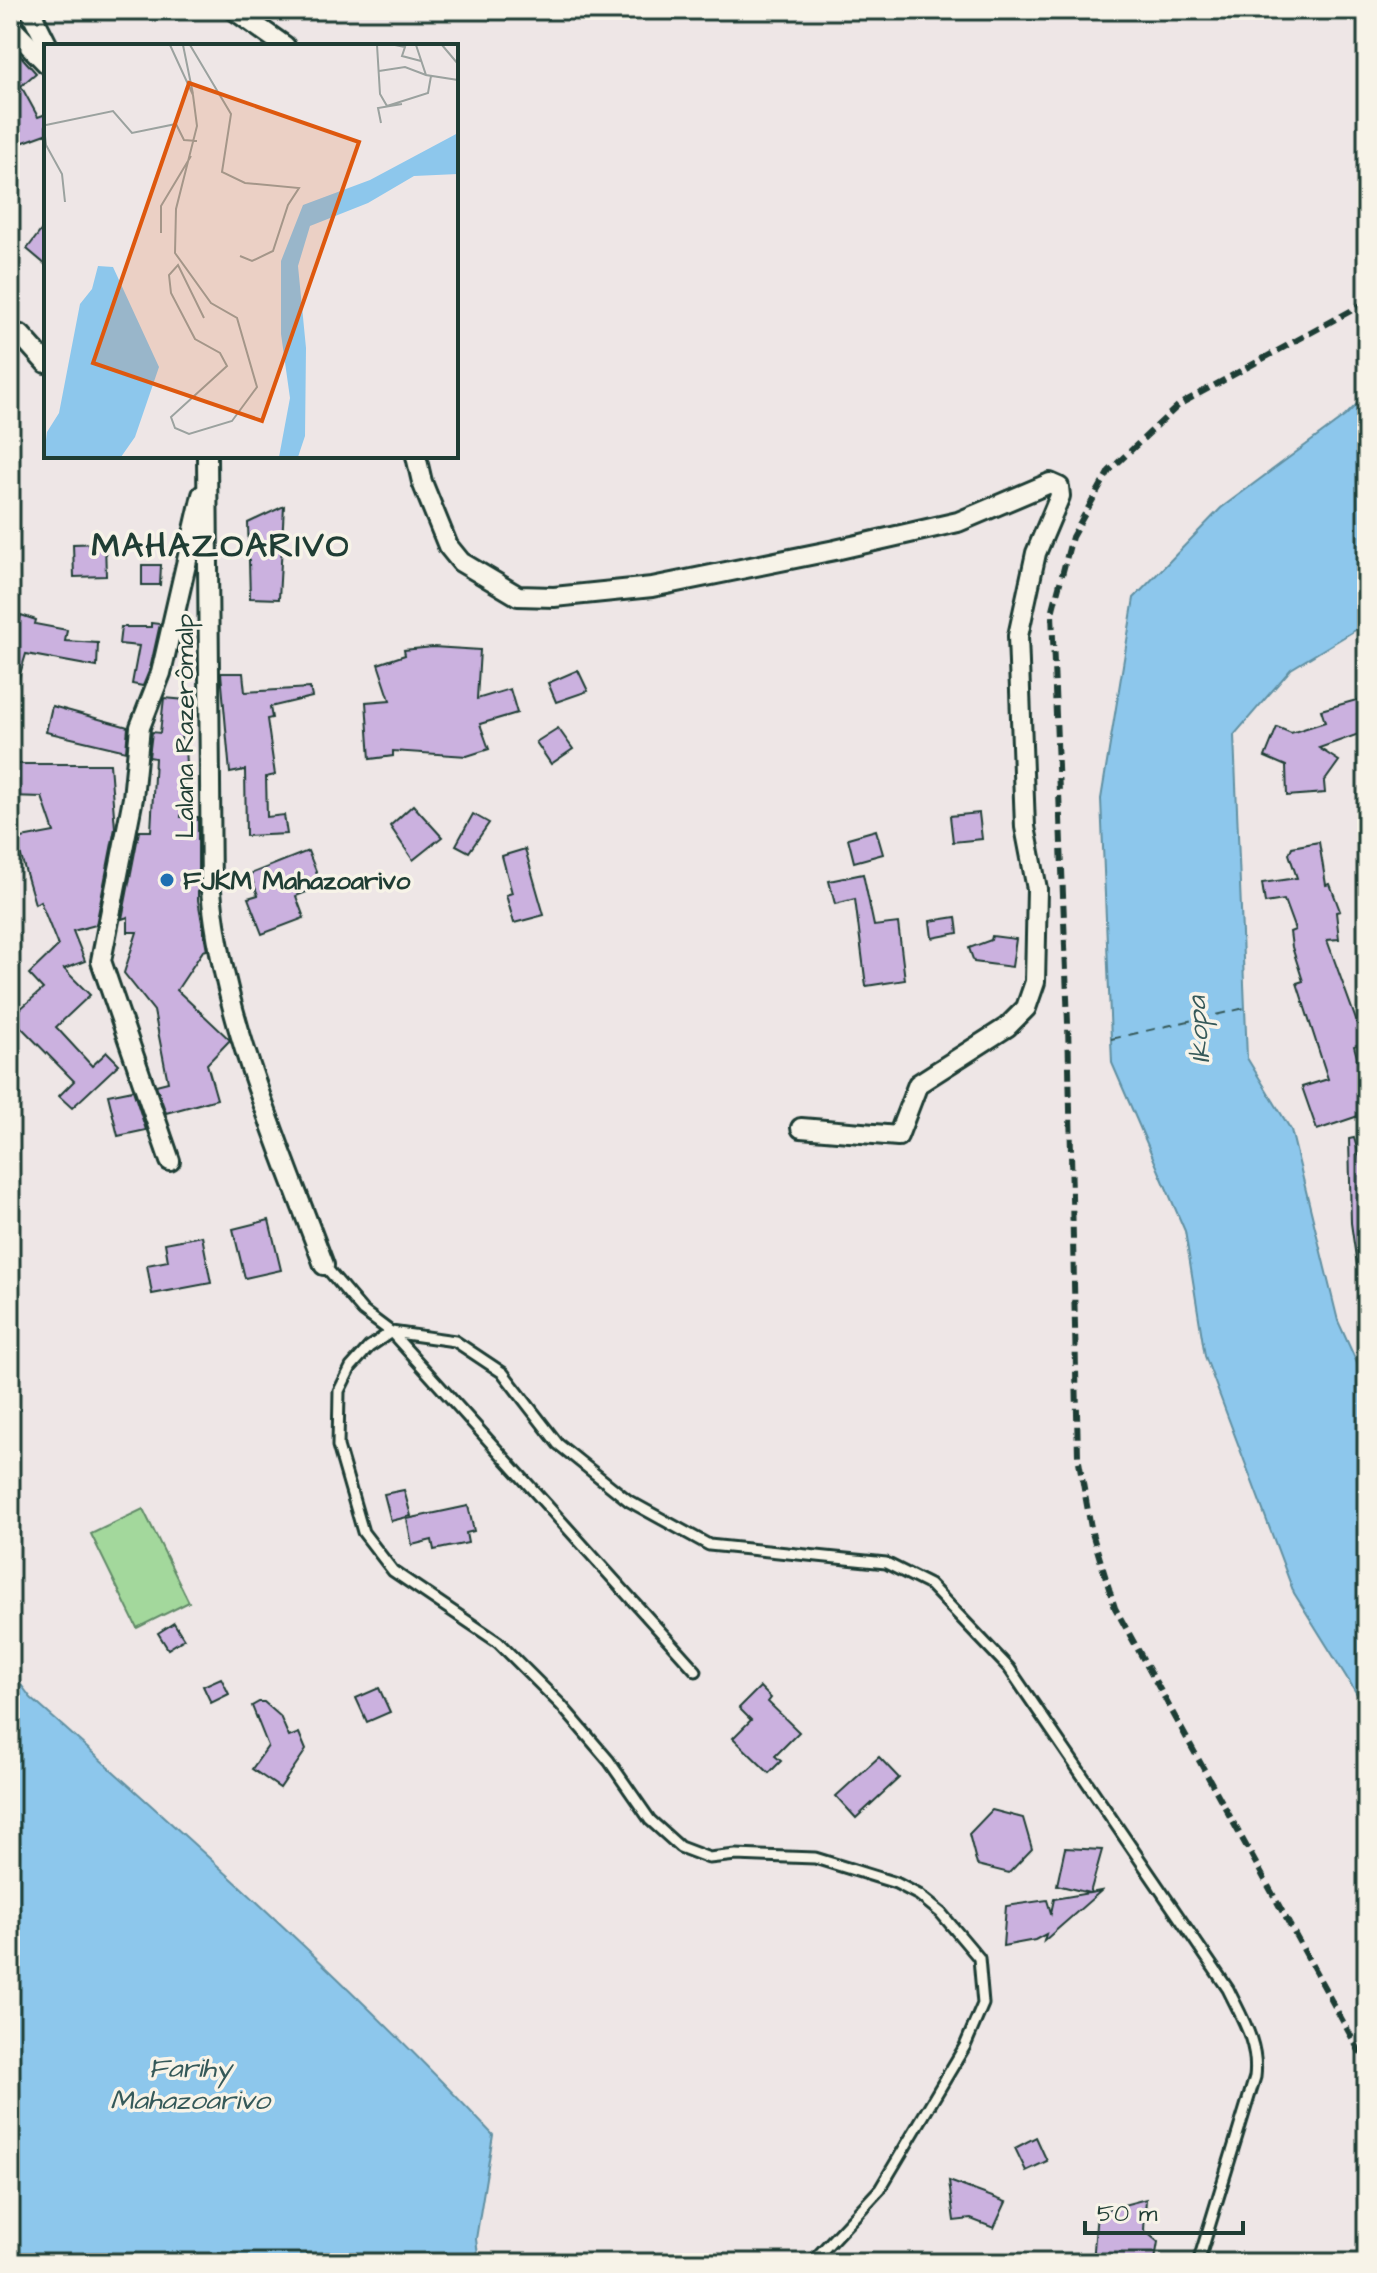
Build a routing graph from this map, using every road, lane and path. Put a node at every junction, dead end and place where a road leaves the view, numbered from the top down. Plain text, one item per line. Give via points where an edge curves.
1 (30, 10) edge
2 (234, 10) edge
3 (10, 26) edge
4 (47, 44) edge
5 (282, 44) edge
6 (44, 61) edge
7 (10, 332) edge
8 (44, 361) edge
9 (416, 458) edge
10 (207, 465) edge
11 (801, 1128) dead end
12 (170, 1161) dead end
13 (324, 1265) joint
14 (391, 1332) junction
15 (696, 1671) dead end
16 (811, 2263) edge
17 (1198, 2263) edge

1 - 4 street
2 - 5 street
3 - 6 street
7 - 8 street via 21,335
9 - 11 street via 448,546 461,562 518,596 652,587 958,522 1029,490 1050,483 1059,487 1027,583 1018,636 1025,827 1037,889 1035,982 1026,1008 1007,1027 918,1084 898,1136
10 - 12 street via 161,673 140,727 133,798 101,961
10 - 13 street, Lalana Razerômalp via 216,949 259,1093
13 - 14 lane via 363,1311
14 - 15 lane
14 - 16 lane via 360,1357 339,1391 338,1446 363,1532 393,1571 498,1642 561,1705 650,1820 680,1847 709,1858 815,1858 896,1883 941,1913 979,1958 983,2004 965,2046 880,2189
14 - 17 lane via 455,1341 503,1373 558,1444 629,1501 709,1545 886,1563 930,1585 1009,1668 1228,1989 1253,2040 1255,2077

